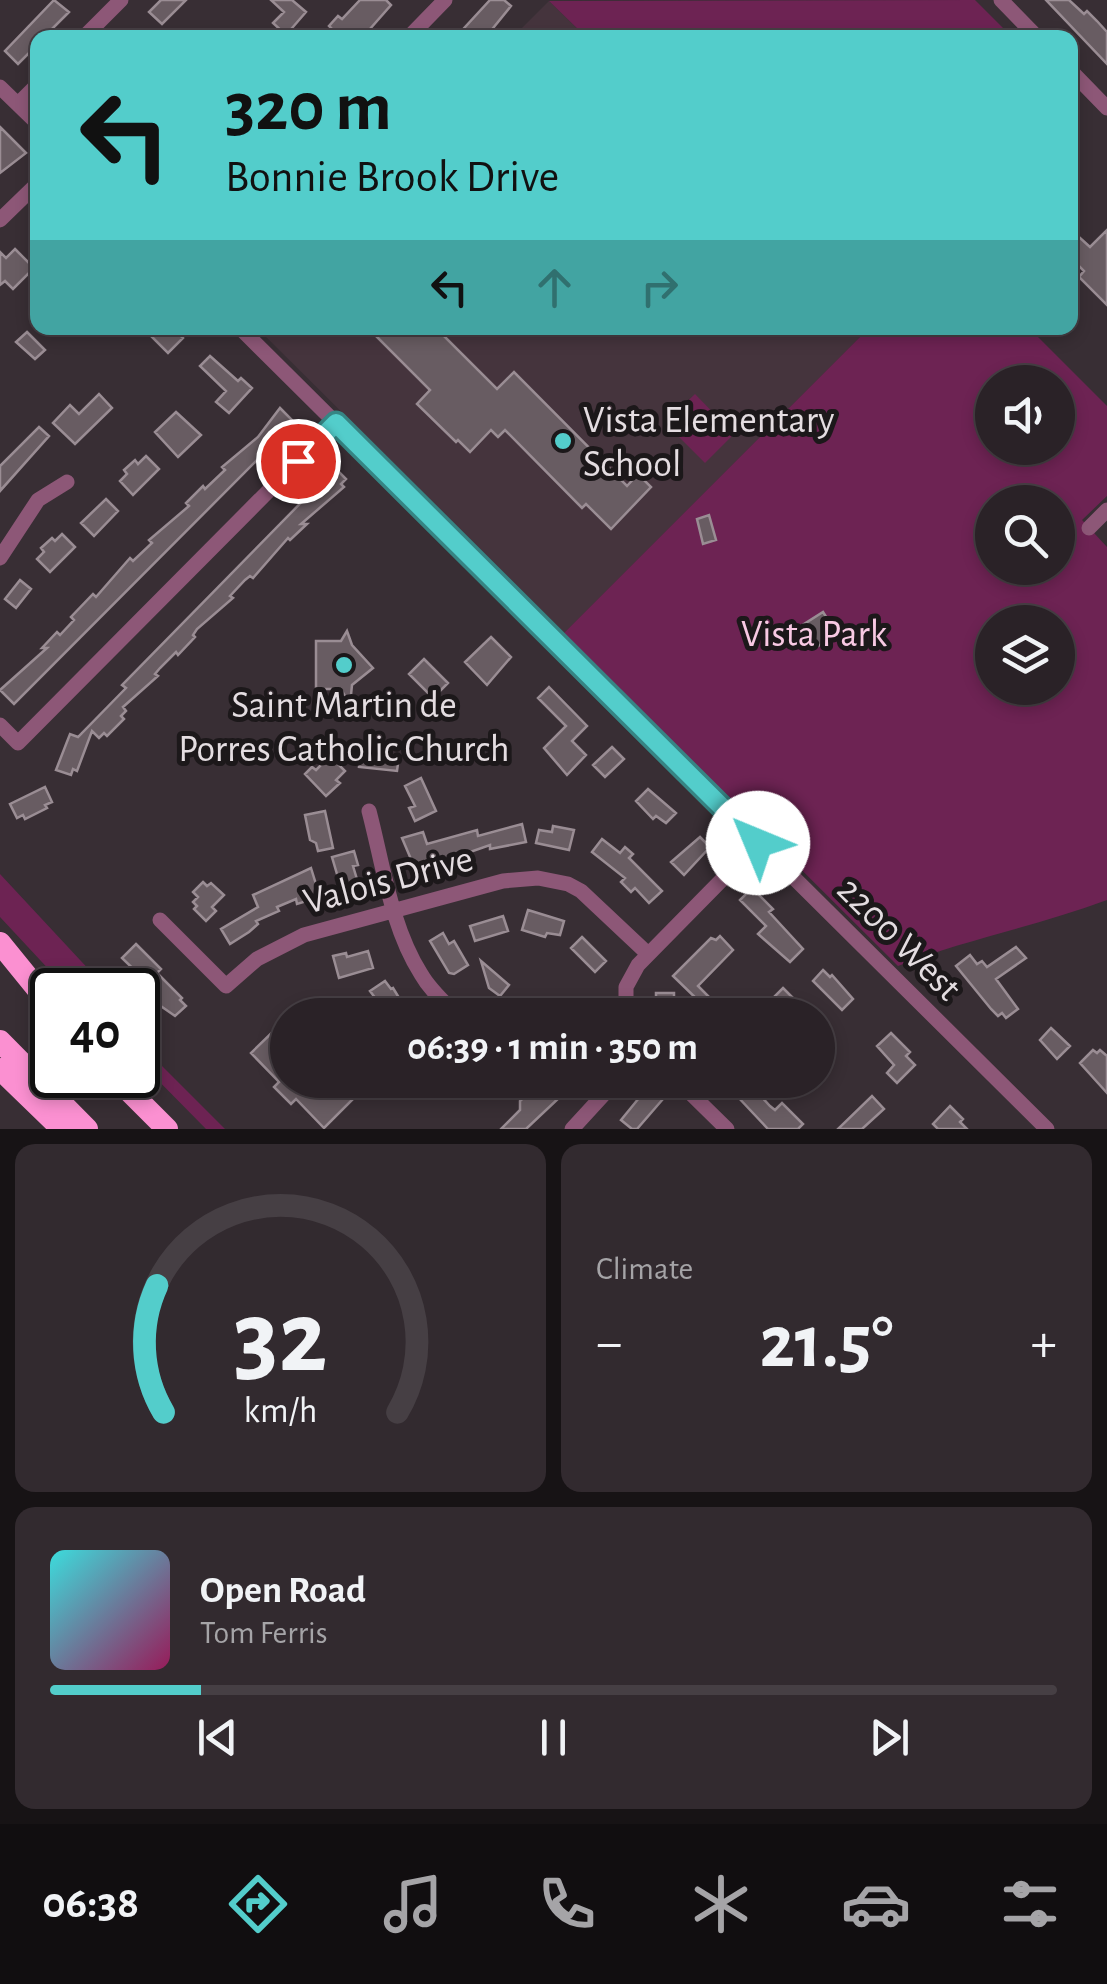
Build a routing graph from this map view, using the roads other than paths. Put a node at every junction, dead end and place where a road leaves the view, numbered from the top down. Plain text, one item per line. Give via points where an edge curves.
1 (120, 0) edge
2 (446, 0) edge
3 (1001, 0) edge
4 (91, 30) edge
5 (416, 30) edge
6 (1030, 30) edge
7 (1078, 78) edge
8 (0, 86) edge
9 (30, 92) edge
10 (18, 104) junction
11 (1107, 108) edge
12 (30, 116) edge
13 (30, 191) edge
14 (0, 220) edge
15 (247, 335) edge
16 (336, 423) junction
17 (67, 482) dead end
18 (1107, 510) edge
19 (1089, 528) dead end
20 (0, 558) edge
21 (0, 725) edge
22 (369, 810) dead end
23 (758, 843) junction
24 (395, 910) junction
25 (160, 920) dead end
26 (0, 944) edge
27 (648, 954) junction
28 (0, 963) edge
29 (30, 980) edge
30 (30, 993) edge
31 (441, 998) edge
32 (624, 998) edge
33 (0, 1041) edge
34 (0, 1069) edge
35 (136, 1098) edge
36 (601, 1098) edge
37 (695, 1098) edge
38 (575, 1128) edge
39 (62, 1129) edge
40 (87, 1129) edge
41 (167, 1129) edge
42 (727, 1129) edge
43 (1048, 1129) edge

1 - 4 street
2 - 5 street
3 - 6 street
7 - 11 street
8 - 10 street
9 - 10 street
10 - 12 street
13 - 14 street
15 - 16 street, 2200 West
16 - 21 street via 18,743
16 - 23 street, 2200 West
17 - 20 street via 38,500
18 - 19 street
22 - 24 street
23 - 27 street
23 - 43 street, 2200 West
24 - 25 street, Valois Drive via 281,945 226,986
24 - 27 street, Valois Drive via 503,881 553,880 581,891
24 - 31 street via 413,961
26 - 29 highway
27 - 32 street
28 - 30 highway
33 - 40 highway
34 - 39 highway
35 - 41 highway
36 - 38 street
37 - 42 street

